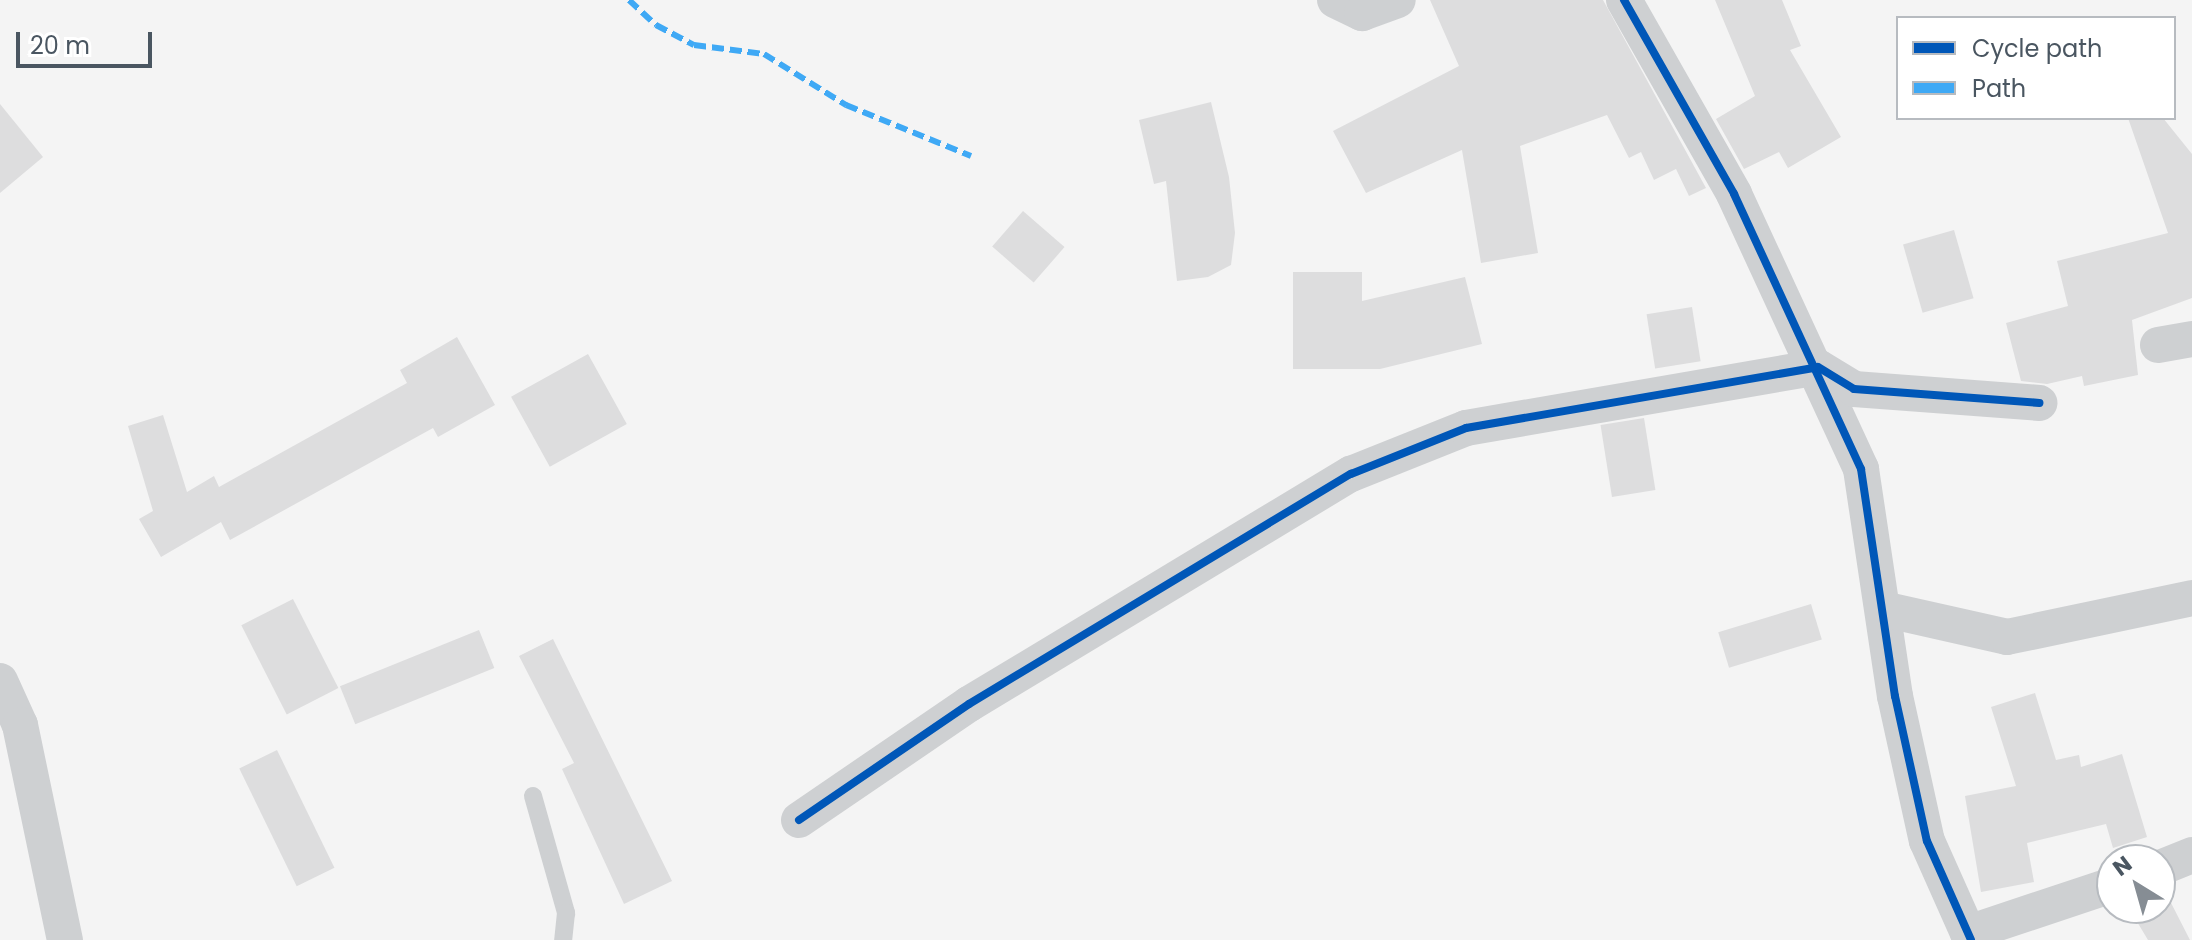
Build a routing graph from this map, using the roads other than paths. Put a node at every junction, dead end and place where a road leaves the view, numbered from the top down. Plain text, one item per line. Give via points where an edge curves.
1 (1335, 0) edge
2 (1398, 0) edge
3 (1624, 0) edge
4 (1818, 367) junction
5 (2039, 403) dead end
6 (2192, 598) edge
7 (1883, 609) junction
8 (0, 681) edge
9 (533, 796) dead end
10 (799, 820) dead end
11 (2096, 891) edge
12 (1970, 936) edge
13 (65, 940) edge
14 (563, 940) edge

1 - 2 street via 1362,13
3 - 4 street via 1734,194
4 - 5 street via 1854,389
4 - 7 street via 1861,469
4 - 10 street via 1466,428 1351,474 969,704
6 - 7 street via 2007,637
7 - 12 street via 1895,696 1927,841
8 - 13 street via 20,725
9 - 14 lane via 566,913
11 - 12 street

